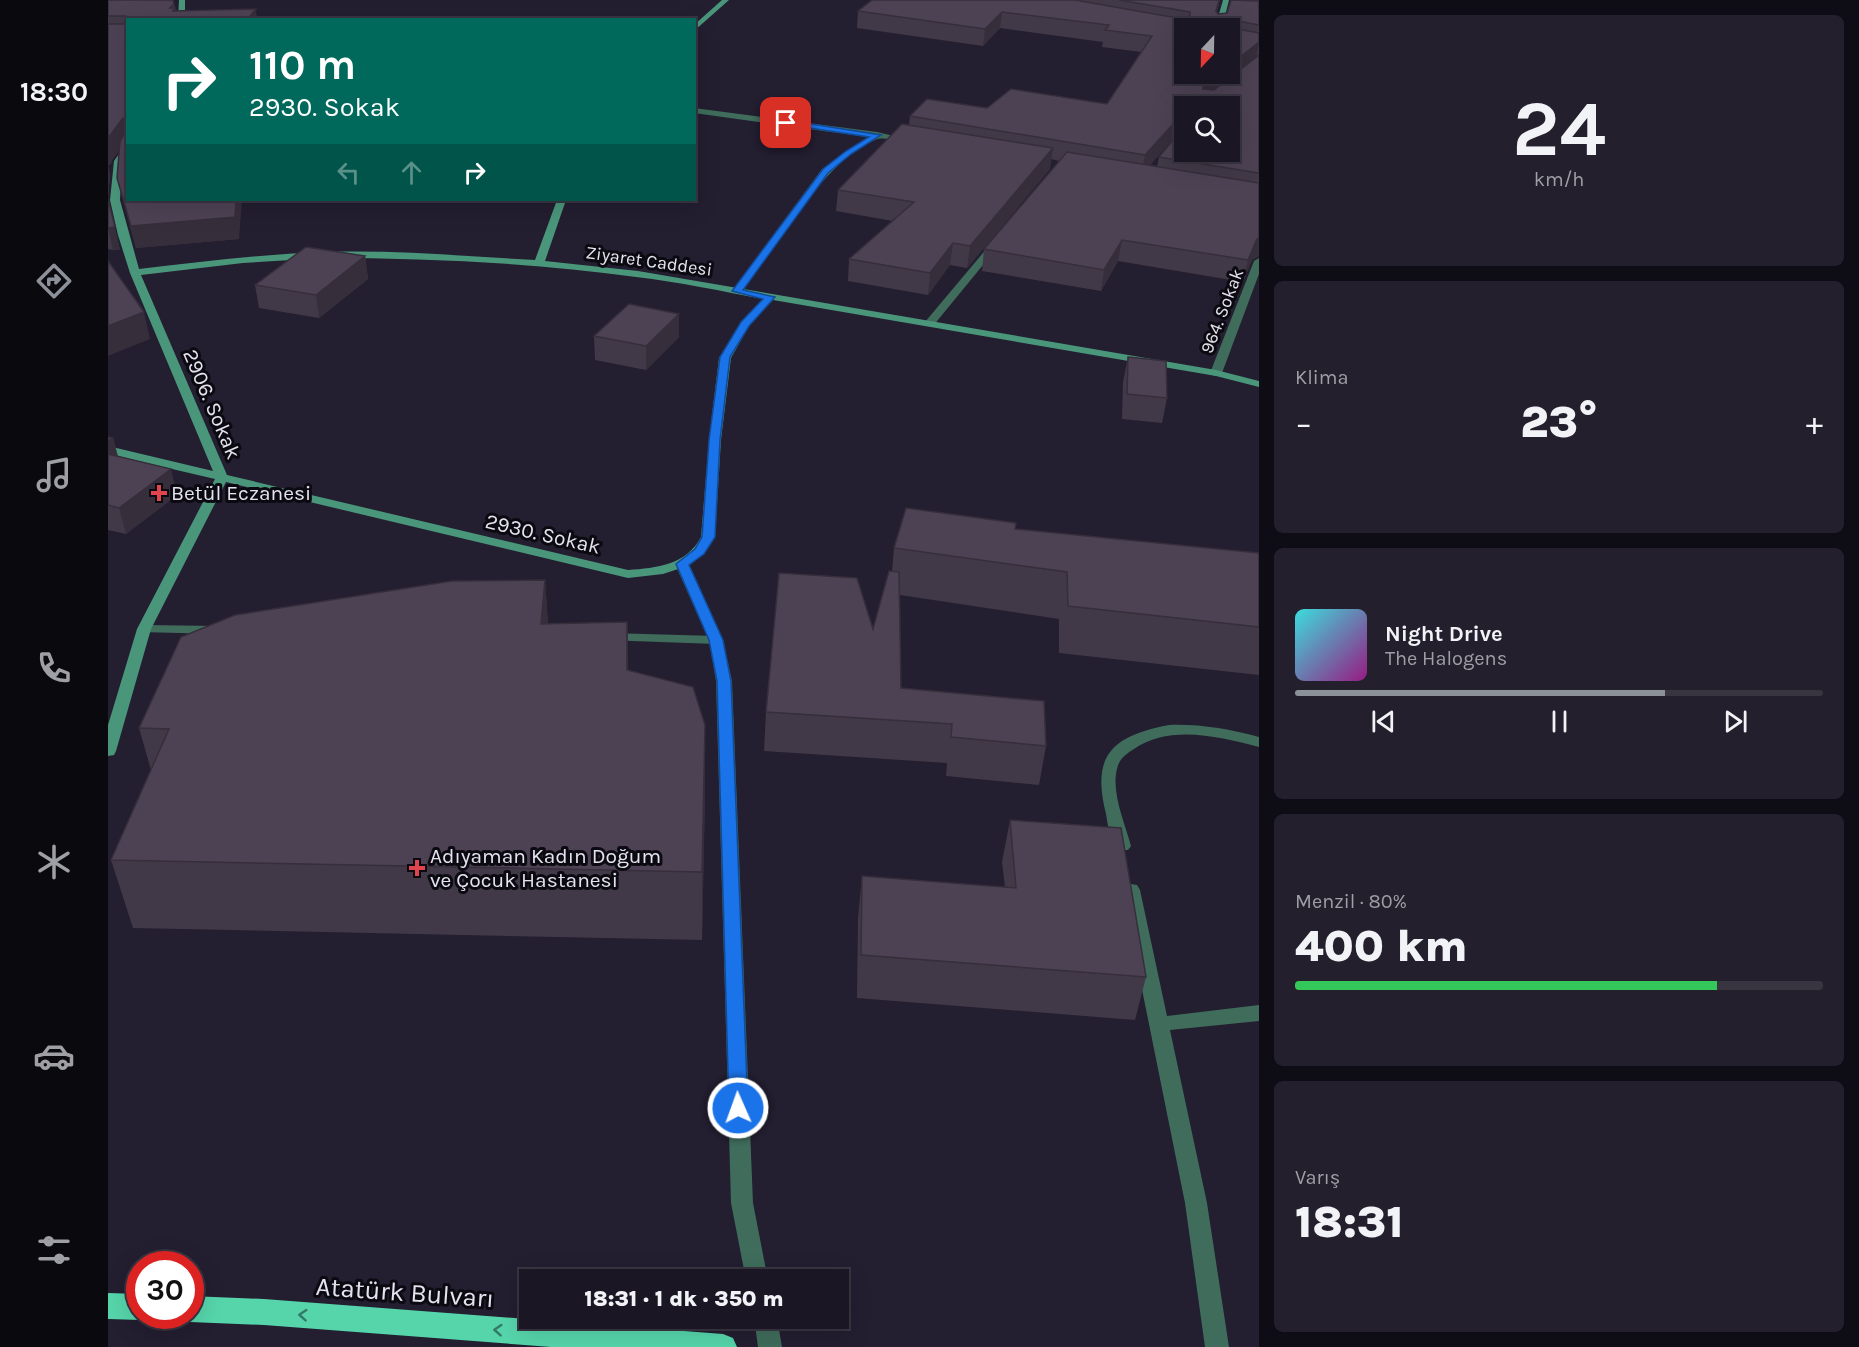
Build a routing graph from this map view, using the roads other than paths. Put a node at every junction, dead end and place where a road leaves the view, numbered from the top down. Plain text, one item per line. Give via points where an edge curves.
1 (182, 0) edge
2 (726, 0) edge
3 (1226, 0) edge
4 (1225, 11) junction
5 (1236, 12) edge
6 (181, 18) edge
7 (1222, 18) edge
8 (696, 28) edge
9 (696, 110) edge
10 (877, 135) junction
11 (912, 141) edge
12 (126, 147) edge
13 (113, 170) edge
14 (112, 201) edge
15 (562, 201) edge
16 (1003, 235) edge
17 (1259, 261) edge
18 (539, 263) junction
19 (135, 273) junction
20 (737, 291) junction
21 (770, 297) junction
22 (929, 324) junction
23 (1216, 373) junction
24 (1259, 384) edge
25 (108, 450) edge
26 (222, 478) junction
27 (682, 564) junction
28 (144, 628) junction
29 (238, 630) edge
30 (590, 637) edge
31 (716, 640) junction
32 (1259, 742) edge
33 (108, 751) edge
34 (1259, 1013) edge
35 (1159, 1024) junction
36 (755, 1269) edge
37 (108, 1306) edge
38 (126, 1307) edge
39 (204, 1310) edge
40 (767, 1329) edge
41 (723, 1347) edge
42 (770, 1347) edge
43 (1217, 1347) edge

1 - 6 street
2 - 8 street
3 - 4 street
4 - 5 street
4 - 7 street
9 - 10 street
10 - 11 street
10 - 20 street via 825,171
12 - 13 street, 2906. Sokak
13 - 14 street, 2906. Sokak
14 - 19 street, 2906. Sokak
15 - 18 street
16 - 22 street
17 - 23 street, 964. Sokak
18 - 19 street, Ziyaret Caddesi via 325,255
18 - 20 street, Ziyaret Caddesi
19 - 26 street, 2906. Sokak
20 - 21 street, Ziyaret Caddesi
21 - 22 street, Ziyaret Caddesi
21 - 27 street, 2930. Sokak via 745,324 725,357 708,537 700,552
22 - 23 street, Ziyaret Caddesi
23 - 24 street, Ziyaret Caddesi
25 - 26 street, 2930. Sokak
26 - 27 street, 2930. Sokak via 628,574 657,572
26 - 28 street, 2906. Sokak
27 - 31 street
28 - 29 street
28 - 33 street, 2906. Sokak
30 - 31 street
31 - 36 street via 724,681 742,1203
32 - 35 street via 1180,730 1143,736 1123,748 1110,765 1108,778
34 - 35 street
35 - 43 street via 1196,1203
37 - 38 highway
41 -> 39 highway, Atatürk Bulvarı
40 - 42 street

